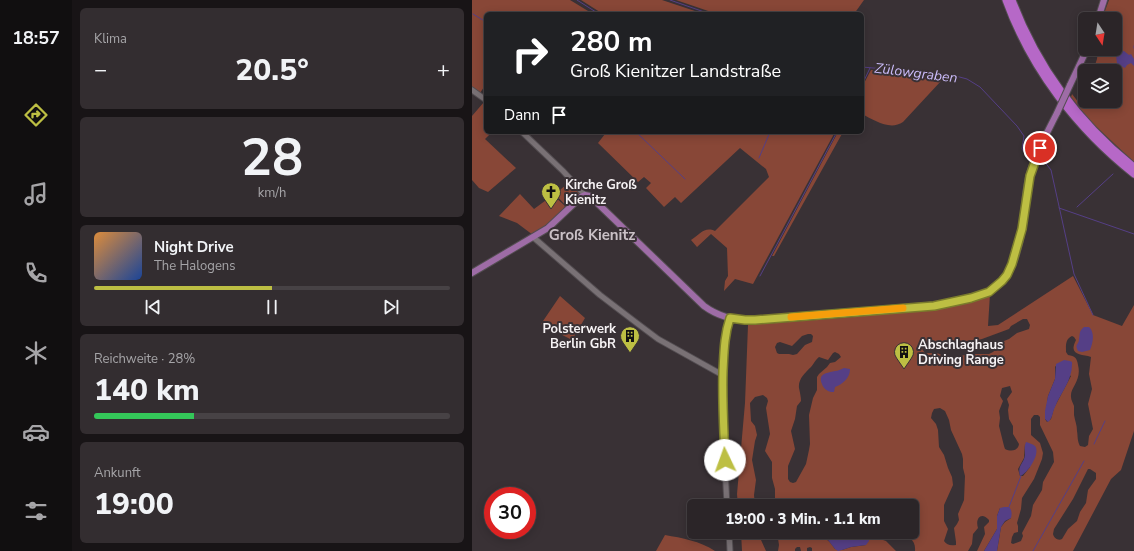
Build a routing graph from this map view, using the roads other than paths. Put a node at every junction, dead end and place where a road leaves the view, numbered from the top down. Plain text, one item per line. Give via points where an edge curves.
1 (1006, 0) edge
2 (1012, 0) edge
3 (1104, 0) edge
4 (1100, 12) edge
5 (1084, 56) edge
6 (472, 90) edge
7 (484, 99) edge
8 (524, 134) edge
9 (1134, 167) edge
10 (1134, 174) edge
11 (585, 195) junction
12 (533, 237) junction
13 (472, 273) edge
14 (730, 318) junction
15 (723, 373) junction
16 (727, 499) edge
17 (729, 539) edge
18 (730, 551) edge

1 - 10 highway via 1031,55 1059,97 1096,140
2 - 9 highway via 1036,52 1061,91 1101,137
3 - 4 main road
5 - 14 main road, bridge via 1031,170 1016,252 1007,275 995,288 977,296 934,306 745,320
6 - 7 street
8 - 11 street
11 - 12 main road via 548,228
11 - 14 main road via 590,196 704,306
12 - 13 main road
12 - 15 street via 600,295 658,339
14 - 15 street via 725,336
15 - 16 street
17 - 18 street

